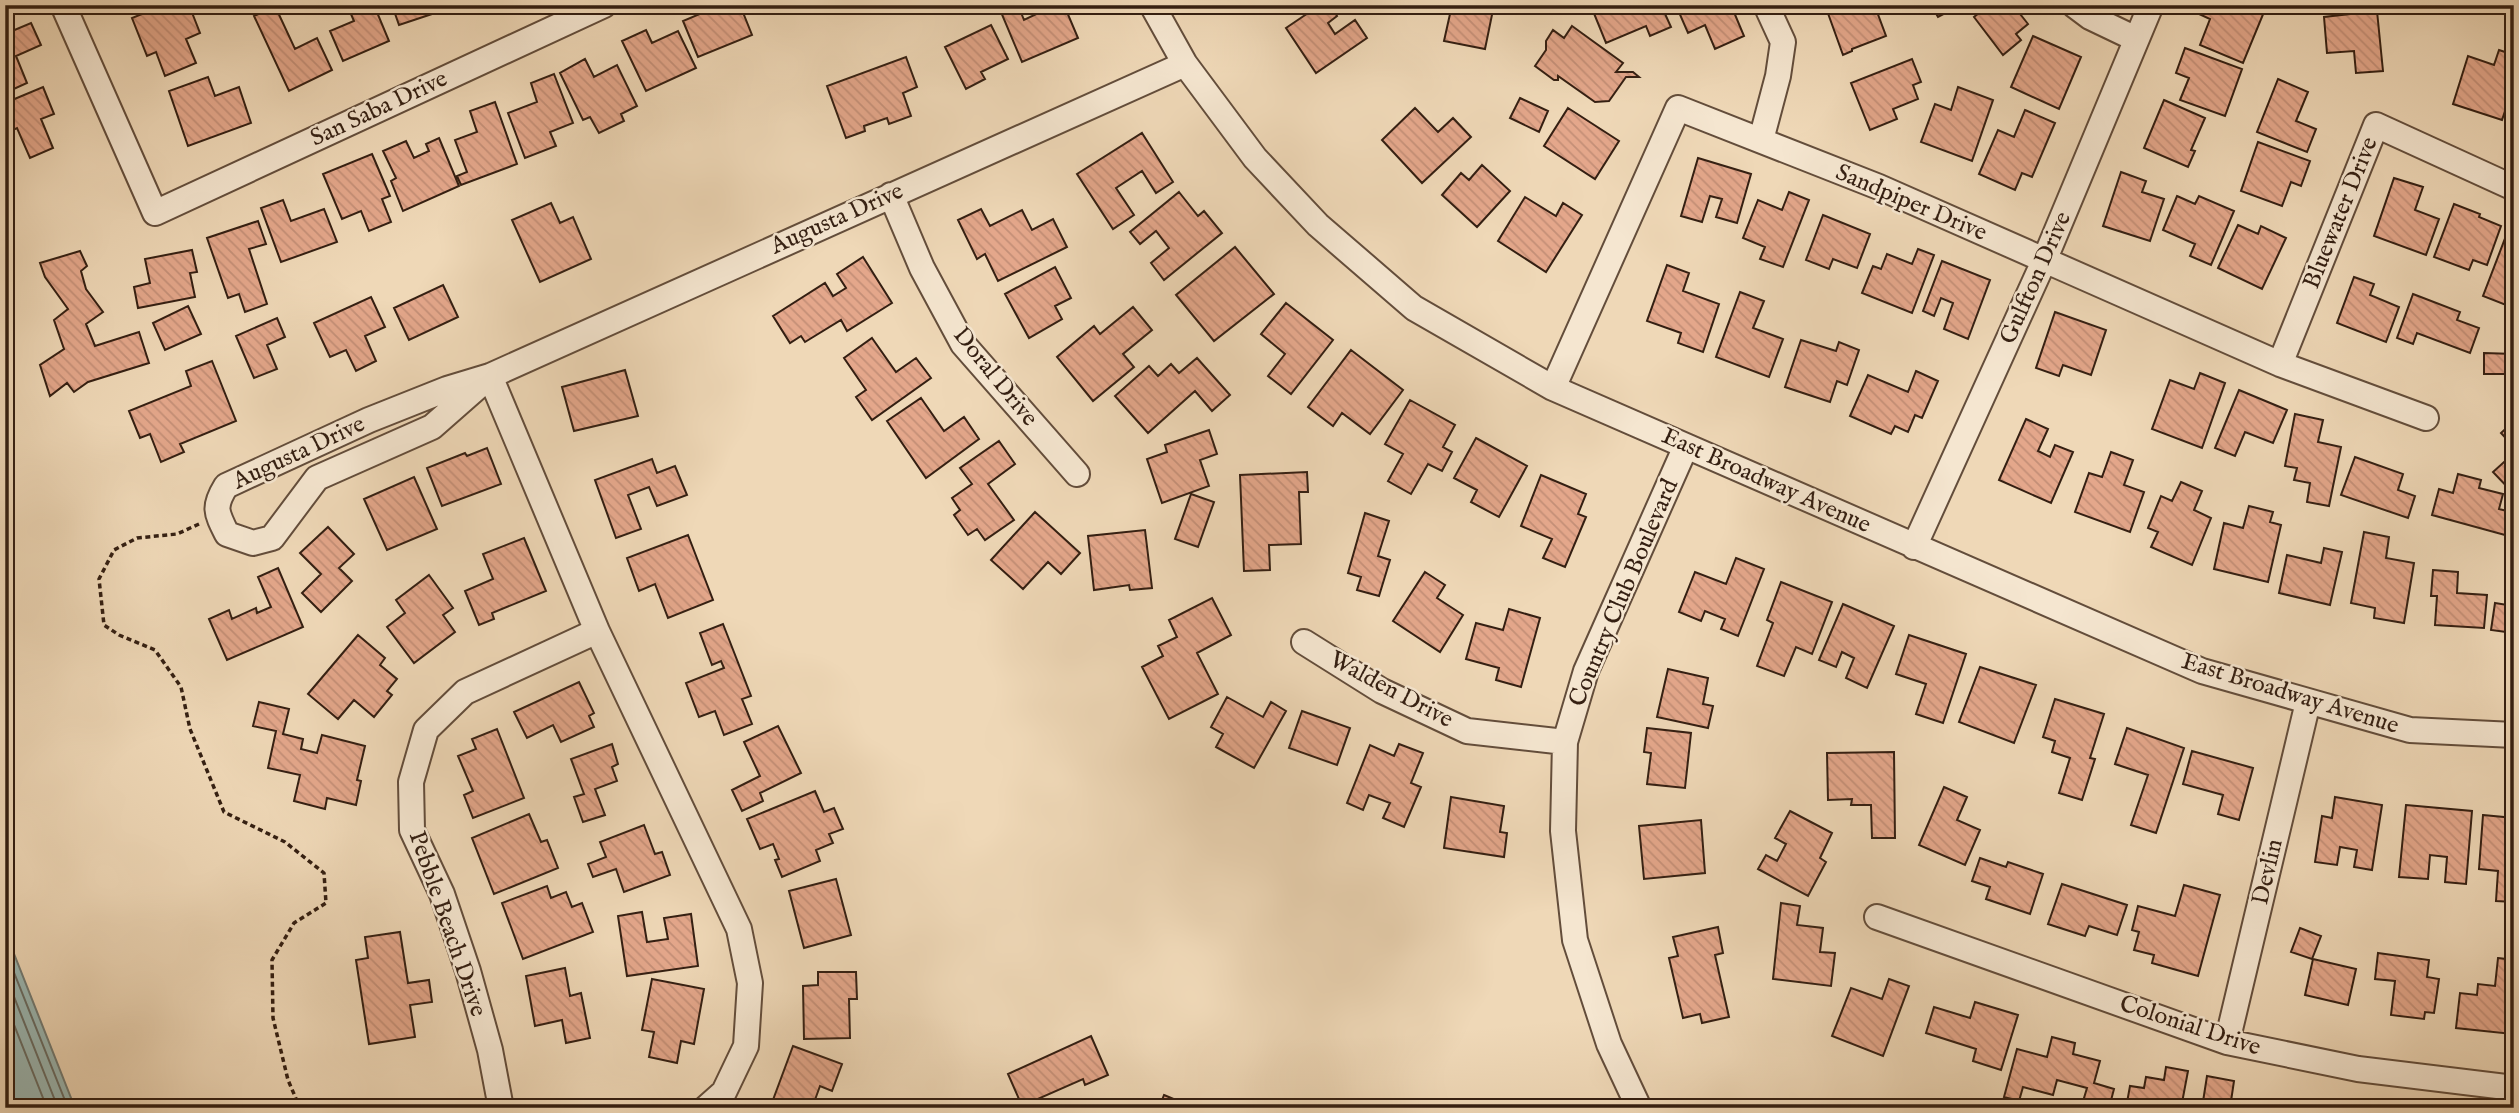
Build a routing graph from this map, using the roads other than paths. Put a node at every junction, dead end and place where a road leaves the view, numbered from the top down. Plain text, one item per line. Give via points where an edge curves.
1 (63, 5) edge
2 (604, 5) edge
3 (1152, 5) edge
4 (1766, 5) edge
5 (2074, 5) edge
6 (2151, 5) edge
7 (2136, 40) junction
8 (1185, 64) junction
9 (1760, 140) junction
10 (2514, 188) edge
11 (891, 195) junction
12 (2044, 261) junction
13 (2280, 364) junction
14 (490, 376) junction
15 (1553, 388) junction
16 (2426, 418) dead end
17 (1686, 446) junction
18 (1077, 474) dead end
19 (1914, 547) junction
20 (597, 631) junction
21 (1304, 642) dead end
22 (2308, 702) junction
23 (2514, 735) edge
24 (1565, 742) junction
25 (1877, 917) dead end
26 (2227, 1042) junction
27 (2514, 1088) edge
28 (501, 1108) edge
29 (706, 1108) edge
30 (1639, 1108) edge

1 - 2 street, San Saba Drive via 155,213
3 - 8 street, East Broadway Avenue
4 - 9 street via 1783,43
5 - 7 street
6 - 7 street, Gulfton Drive
7 - 12 street, Gulfton Drive
8 - 11 street, Augusta Drive
8 - 15 street, East Broadway Avenue via 1255,158 1328,233 1414,308
9 - 12 street, Sandpiper Drive
9 - 15 street, Sandpiper Drive via 1678,108
10 - 13 street, Bluewater Drive via 2376,125
11 - 14 street, Augusta Drive
11 - 18 street, Doral Drive via 922,268 963,344
12 - 13 street, Sandpiper Drive
12 - 19 street, Gulfton Drive
13 - 16 street, Sandpiper Drive
14 - 14 street, Augusta Drive via 369,419 226,486 216,502 227,534 253,543 272,538 317,478 432,427
14 - 20 street
15 - 17 street, East Broadway Avenue
17 - 19 street, East Broadway Avenue
17 - 24 street, Country Club Boulevard via 1586,671
19 - 22 street, East Broadway Avenue via 2203,671
20 - 28 street, Pebble Beach Drive via 465,692 426,730 411,782 412,830 442,894 468,971
20 - 29 street via 739,929 750,983 746,1045 724,1091
21 - 24 street, Walden Drive via 1382,691 1467,731
22 - 23 street, East Broadway Avenue via 2410,730
22 - 26 street, Devlin
24 - 30 street, Country Club Boulevard via 1563,831 1575,940 1609,1044
25 - 26 street, Colonial Drive
26 - 27 street, Colonial Drive via 2358,1069

